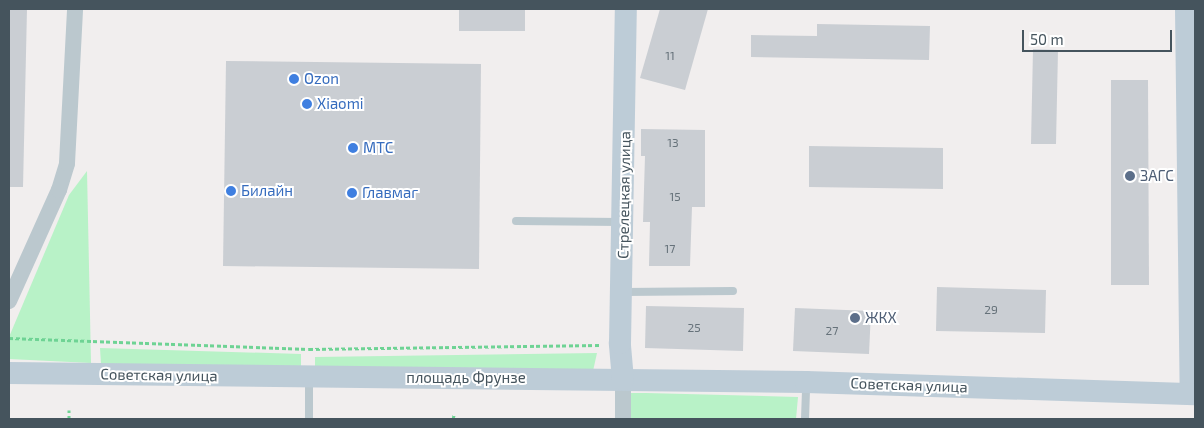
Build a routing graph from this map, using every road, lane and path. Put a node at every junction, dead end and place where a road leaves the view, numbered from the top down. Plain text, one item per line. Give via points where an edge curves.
1 (75, 9) edge
2 (626, 9) edge
3 (1186, 9) edge
4 (516, 221) dead end
5 (624, 222) junction
6 (733, 291) dead end
7 (622, 292) junction
8 (9, 301) edge
9 (9, 338) edge
10 (620, 343) junction
11 (9, 373) edge
12 (309, 378) junction
13 (623, 380) junction
14 (806, 382) junction
15 (1193, 394) edge
16 (69, 410) dead end
17 (69, 419) edge
18 (309, 419) edge
19 (623, 419) edge
20 (805, 419) edge

1 - 8 street via 67,163 60,190
2 - 5 street, Стрелецкая улица
3 - 15 street
4 - 5 lane
5 - 7 street, Стрелецкая улица
6 - 7 lane
7 - 10 street, Стрелецкая улица
9 - 10 path via 308,349
10 - 13 street, Стрелецкая улица
11 - 12 street, Советская улица
12 - 13 street, площадь Фрунзе
12 - 18 lane
13 - 14 street, Советская улица
13 - 19 street
14 - 15 street, Советская улица
14 - 20 lane
16 - 17 path

